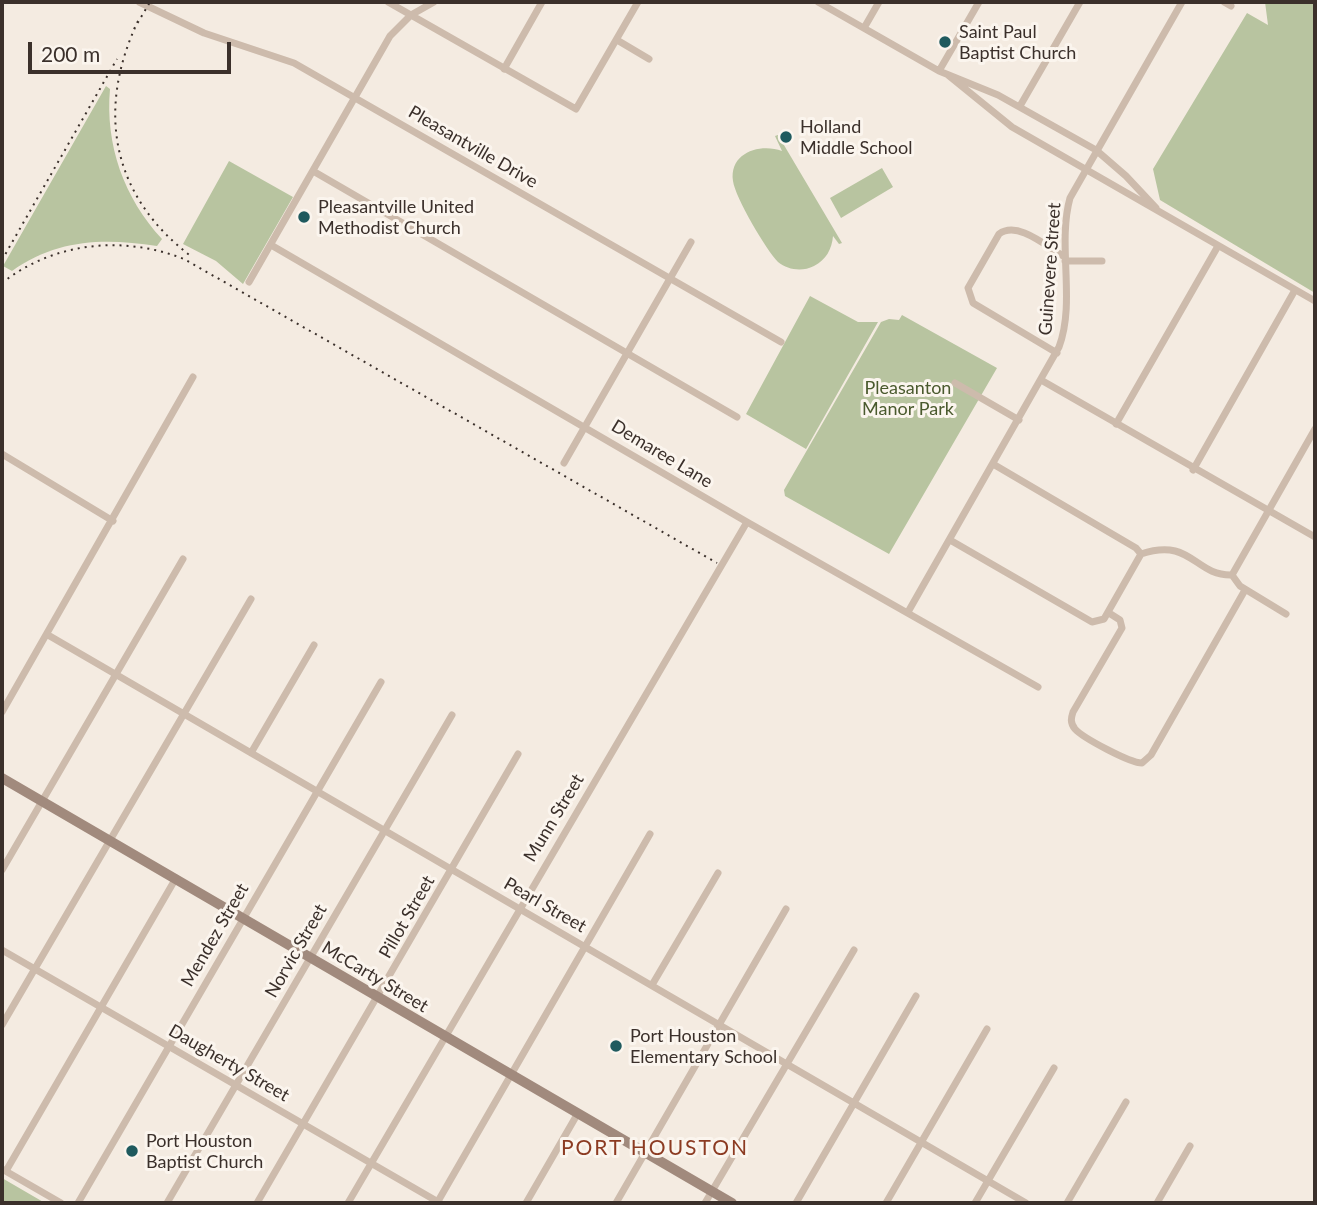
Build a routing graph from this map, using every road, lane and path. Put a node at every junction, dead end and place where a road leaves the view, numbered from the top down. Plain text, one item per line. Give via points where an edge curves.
1 (139, 2) edge
2 (388, 2) edge
3 (434, 2) edge
4 (542, 2) edge
5 (638, 2) edge
6 (818, 2) edge
7 (879, 2) edge
8 (979, 2) edge
9 (1080, 2) edge
10 (1182, 2) edge
11 (411, 16) junction
12 (864, 28) junction
13 (617, 40) junction
14 (649, 60) dead end
15 (504, 69) junction
16 (939, 71) junction
17 (948, 75) junction
18 (355, 97) junction
19 (1020, 106) junction
20 (1096, 150) junction
21 (1085, 169) junction
22 (313, 171) junction
23 (1159, 212) junction
24 (691, 242) dead end
25 (271, 245) junction
26 (1218, 246) junction
27 (1065, 259) junction
28 (1102, 261) dead end
29 (670, 279) junction
30 (249, 282) dead end
31 (1295, 290) junction
32 (1315, 301) edge
33 (781, 342) dead end
34 (628, 352) junction
35 (1057, 353) junction
36 (193, 377) dead end
37 (1041, 380) junction
38 (955, 383) dead end
39 (737, 417) dead end
40 (1019, 420) junction
41 (1116, 424) junction
42 (585, 426) junction
43 (1315, 429) edge
44 (2, 454) edge
45 (564, 463) dead end
46 (993, 464) junction
47 (1193, 470) junction
48 (1269, 511) junction
49 (113, 520) junction
50 (747, 522) junction
51 (1315, 537) edge
52 (950, 540) junction
53 (1141, 554) junction
54 (183, 559) dead end
55 (1232, 575) junction
56 (1245, 590) junction
57 (251, 598) dead end
58 (908, 612) junction
59 (1109, 612) junction
60 (1286, 614) dead end
61 (48, 635) junction
62 (314, 645) dead end
63 (116, 676) junction
64 (381, 682) dead end
65 (1038, 687) dead end
66 (2, 712) edge
67 (183, 714) junction
68 (452, 715) dead end
69 (251, 753) junction
70 (517, 754) dead end
71 (2, 778) edge
72 (318, 792) junction
73 (41, 800) junction
74 (385, 831) junction
75 (649, 834) dead end
76 (108, 840) junction
77 (2, 870) edge
78 (452, 871) junction
79 (718, 873) dead end
80 (176, 878) junction
81 (520, 908) junction
82 (786, 909) dead end
83 (242, 919) junction
84 (584, 946) junction
85 (2, 950) edge
86 (854, 950) dead end
87 (311, 958) junction
88 (34, 969) junction
89 (652, 985) junction
90 (916, 996) dead end
91 (378, 998) junction
92 (102, 1009) junction
93 (719, 1024) junction
94 (2, 1025) edge
95 (987, 1029) dead end
96 (444, 1036) junction
97 (169, 1046) junction
98 (787, 1064) junction
99 (1054, 1068) dead end
100 (510, 1074) junction
101 (236, 1086) junction
102 (1126, 1102) dead end
103 (854, 1104) junction
104 (578, 1113) junction
105 (304, 1124) junction
106 (922, 1143) junction
107 (1190, 1146) dead end
108 (644, 1153) junction
109 (372, 1163) junction
110 (4, 1170) edge
111 (988, 1181) junction
112 (712, 1192) junction
113 (61, 1203) edge
114 (78, 1203) edge
115 (167, 1203) edge
116 (257, 1203) edge
117 (348, 1203) edge
118 (438, 1203) edge
119 (526, 1203) edge
120 (616, 1203) edge
121 (705, 1203) edge
122 (732, 1203) edge
123 (796, 1203) edge
124 (886, 1203) edge
125 (975, 1203) edge
126 (1026, 1203) edge
127 (1067, 1203) edge
128 (1157, 1203) edge

1 - 18 street, Pleasantville Drive via 204,33 292,62
2 - 11 street
3 - 11 street
4 - 15 street
5 - 13 street
6 - 12 street
7 - 12 street
8 - 16 street
9 - 19 street
10 - 20 street, Guinevere Street
11 - 15 street
11 - 18 street via 390,36
12 - 16 street
13 - 14 street
13 - 15 street via 576,109
16 - 17 street
17 - 19 street
17 - 21 street via 1012,127
18 - 22 street
18 - 29 street, Pleasantville Drive
19 - 20 street
20 - 21 street, Guinevere Street
20 - 23 street
21 - 23 street
21 - 27 street, Guinevere Street via 1068,208
22 - 25 street
22 - 34 street
23 - 26 street
24 - 29 street
25 - 30 street
25 - 42 street, Demaree Lane
26 - 31 street
26 - 41 street
27 - 28 street
27 - 35 street, Guinevere Street via 1064,330
27 - 35 street via 1016,229 1008,229 999,234 968,292 974,303
29 - 33 street, Pleasantville Drive
29 - 34 street
31 - 32 street
31 - 47 street
34 - 39 street
34 - 42 street
35 - 37 street, Guinevere Street
36 - 49 street
37 - 40 street, Guinevere Street
37 - 41 street
38 - 40 street
40 - 46 street, Guinevere Street
41 - 47 street
42 - 45 street
42 - 50 street, Demaree Lane
43 - 48 street
44 - 49 street
46 - 52 street, Guinevere Street
46 - 53 street
47 - 48 street
48 - 51 street
48 - 55 street
49 - 61 street
50 - 58 street, Demaree Lane
50 - 81 street, Munn Street
52 - 58 street, Guinevere Street
52 - 59 street via 1092,622 1101,621
53 - 55 street via 1170,548 1217,573
53 - 59 street
54 - 63 street
55 - 56 street
56 - 59 street via 1151,755 1142,763 1131,762 1076,730 1071,721 1122,628
56 - 60 street
57 - 67 street
58 - 65 street, Demaree Lane
61 - 63 street, Pearl Street
61 - 66 street
62 - 69 street
63 - 67 street, Pearl Street
63 - 73 street
64 - 72 street, Mendez Street
67 - 69 street, Pearl Street
67 - 76 street
68 - 74 street, Norvic Street
69 - 72 street, Pearl Street
70 - 78 street, Pillot Street
71 - 73 main road, McCarty Street
72 - 74 street, Pearl Street
72 - 83 street, Mendez Street
73 - 76 main road, McCarty Street
73 - 77 street
74 - 78 street, Pearl Street
74 - 87 street, Norvic Street
75 - 84 street
76 - 80 main road, McCarty Street
76 - 88 street
78 - 81 street, Pearl Street
78 - 91 street, Pillot Street
79 - 89 street
80 - 83 main road, McCarty Street
80 - 92 street
81 - 84 street, Pearl Street
81 - 96 street, Munn Street
82 - 93 street
83 - 87 main road, McCarty Street
83 - 97 street, Mendez Street
84 - 89 street, Pearl Street
84 - 100 street
85 - 88 street, Daugherty Street
86 - 98 street
87 - 91 main road, McCarty Street
87 - 101 street, Norvic Street
88 - 92 street, Daugherty Street
88 - 94 street
89 - 93 street, Pearl Street
90 - 103 street
91 - 96 main road, McCarty Street
91 - 105 street, Pillot Street
92 - 97 street, Daugherty Street
92 - 110 street
93 - 98 street, Pearl Street
93 - 108 street
95 - 106 street
96 - 100 main road, McCarty Street
96 - 109 street, Munn Street
97 - 101 street, Daugherty Street
97 - 114 street, Mendez Street
98 - 103 street, Pearl Street
98 - 112 street
99 - 111 street
100 - 104 main road, McCarty Street
100 - 118 street
101 - 105 street, Daugherty Street
101 - 115 street, Norvic Street
102 - 127 street
103 - 106 street, Pearl Street
103 - 123 street
104 - 108 main road, McCarty Street
104 - 119 street
105 - 109 street, Daugherty Street
105 - 116 street, Pillot Street
106 - 111 street, Pearl Street
106 - 124 street
107 - 128 street
108 - 112 main road, McCarty Street
108 - 120 street
109 - 117 street, Munn Street
109 - 118 street, Daugherty Street
110 - 113 street
111 - 125 street
111 - 126 street, Pearl Street
112 - 121 street
112 - 122 main road, McCarty Street

